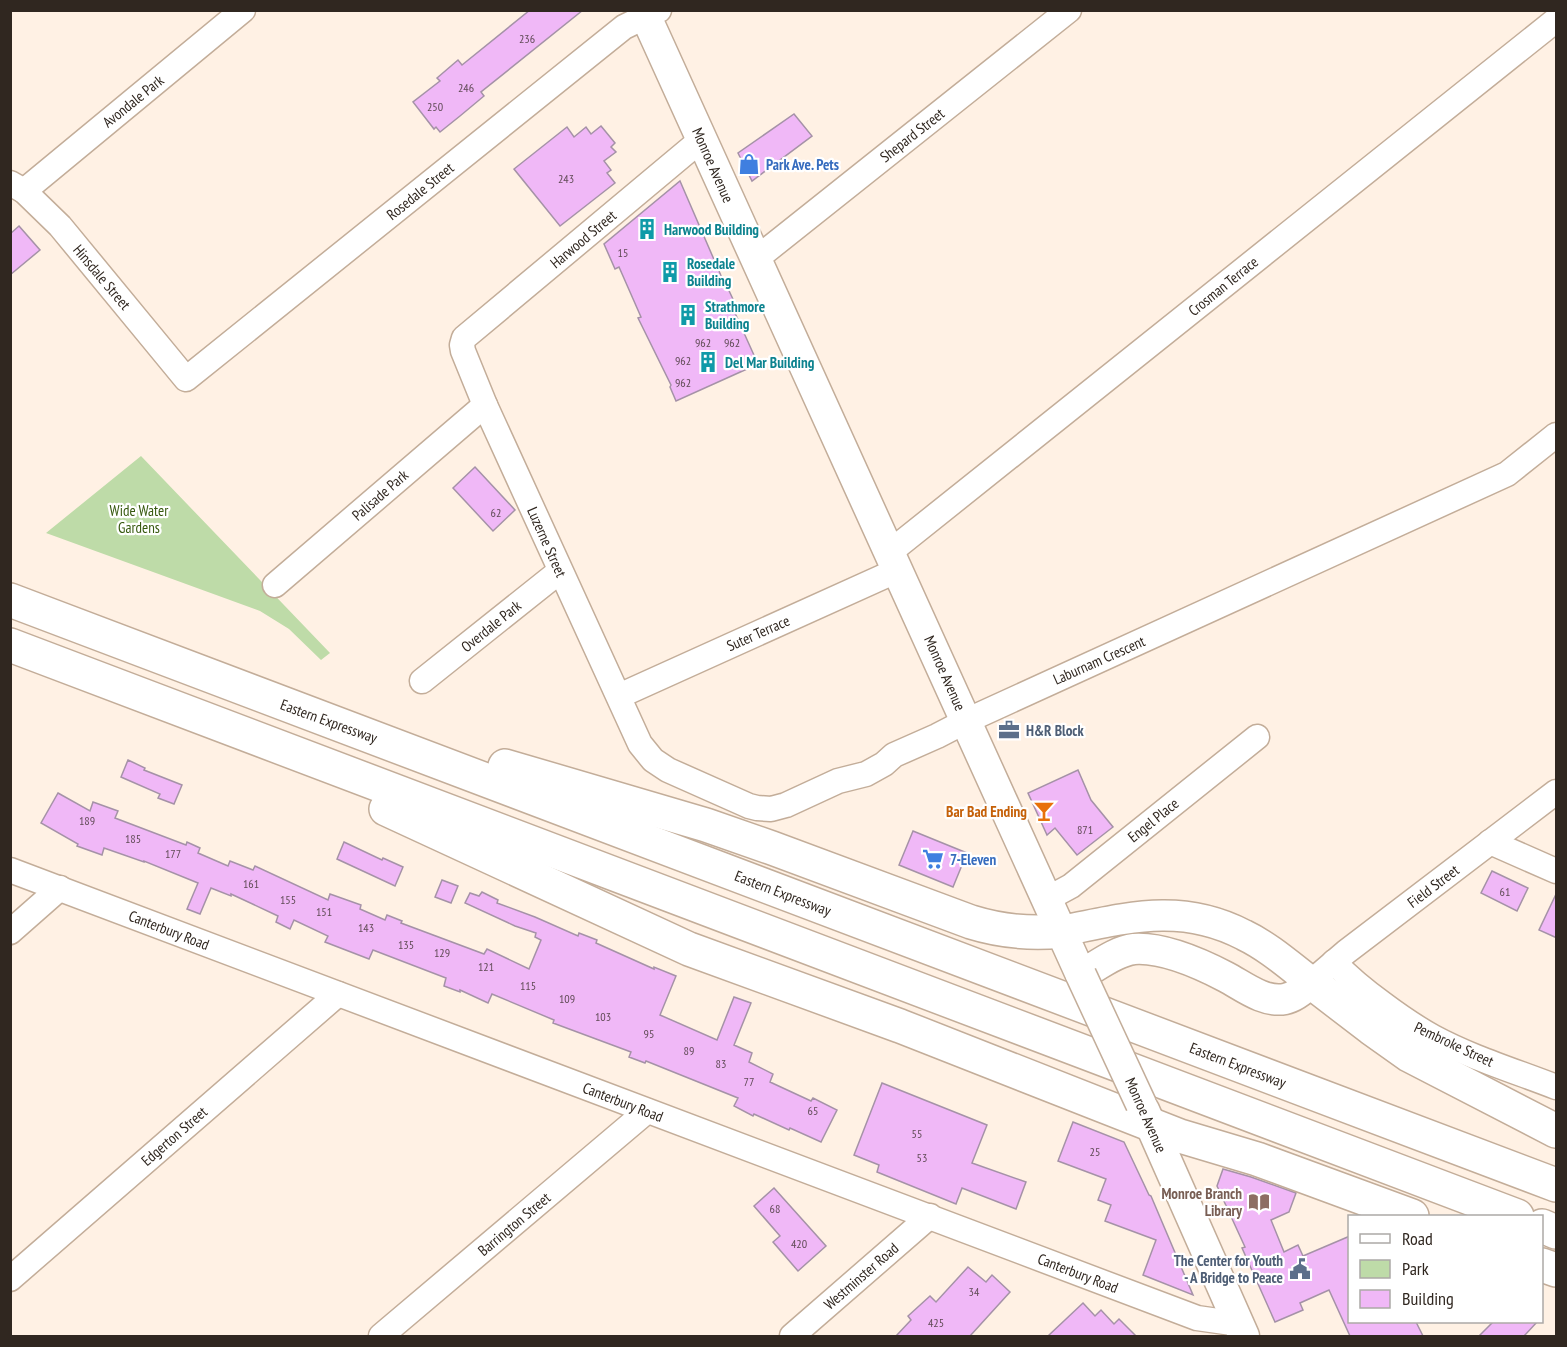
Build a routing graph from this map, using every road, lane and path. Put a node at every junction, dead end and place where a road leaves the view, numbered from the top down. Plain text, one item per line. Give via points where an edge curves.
1 (243, 10) edge
2 (1069, 10) edge
3 (650, 13) edge
4 (1557, 20) edge
5 (702, 140) junction
6 (17, 187) edge
7 (756, 259) junction
8 (464, 338) joint
9 (186, 379) joint
10 (485, 405) junction
11 (1557, 435) edge
12 (894, 561) junction
13 (560, 570) junction
14 (275, 585) dead end
15 (10, 600) edge
16 (10, 645) edge
17 (422, 681) dead end
18 (619, 696) junction
19 (150, 698) junction
20 (272, 700) junction
21 (966, 721) junction
22 (1257, 738) dead end
23 (640, 744) joint
24 (1557, 792) edge
25 (1490, 842) junction
26 (10, 870) edge
27 (1557, 872) edge
28 (60, 888) junction
29 (1047, 899) junction
30 (1061, 931) junction
31 (10, 932) edge
32 (1323, 972) junction
33 (1081, 975) junction
34 (338, 994) junction
35 (1557, 1087) edge
36 (647, 1111) junction
37 (1146, 1114) junction
38 (1557, 1131) edge
39 (1557, 1185) edge
40 (1409, 1215) edge
41 (1514, 1215) edge
42 (930, 1216) junction
43 (1543, 1226) edge
44 (1557, 1232) edge
45 (10, 1278) edge
46 (1236, 1332) edge
47 (381, 1336) edge
48 (792, 1336) edge

1 - 6 street, Avondale Park
2 - 7 street, Shepard Street
3 - 5 main road, Monroe Avenue
3 - 9 street, Rosedale Street via 624,27
4 - 12 street, Crosman Terrace
5 - 7 main road, Monroe Avenue
5 - 8 street, Harwood Street
6 - 9 street, Hinsdale Street via 60,226
7 - 12 main road, Monroe Avenue
8 - 10 street, Luzerne Street via 463,351
10 - 13 street, Luzerne Street
10 - 14 street, Palisade Park
11 - 21 street, Laburnam Crescent via 1507,474
12 - 18 street, Suter Terrace
12 - 21 main road, Monroe Avenue
13 - 17 street, Overdale Park
13 - 18 street, Luzerne Street
15 - 20 highway, Eastern Expressway
16 - 19 highway
18 - 23 street, Luzerne Street
19 - 37 highway via 676,944
19 - 41 highway
20 - 30 highway via 689,820 971,922 1028,933
20 - 39 highway, Eastern Expressway
21 - 23 street, Laburnam Crescent via 894,755 866,774 838,781 786,805 764,809 668,770
21 - 29 main road, Monroe Avenue
22 - 29 street, Engel Place via 1071,886
24 - 25 street, Field Street
25 - 27 street
25 - 32 street, Field Street
26 - 28 street, Canterbury Road
28 - 31 street
28 - 34 street, Canterbury Road
29 - 30 main road, Monroe Avenue
30 - 32 main road via 1152,915 1200,919 1223,925 1276,955
30 - 33 main road, Monroe Avenue
32 - 33 main road via 1301,992 1285,999 1260,996 1196,964 1137,949 1121,953
32 - 35 street, Pembroke Street via 1347,975 1433,1037
32 - 38 highway via 1378,1033 1409,1054
33 - 37 main road, Monroe Avenue, bridge
34 - 36 street, Canterbury Road
34 - 45 street, Edgerton Street
36 - 42 street, Canterbury Road
36 - 47 street, Barrington Street
37 - 40 highway via 1196,1141 1266,1162
37 - 46 main road, Monroe Avenue
42 - 46 street, Canterbury Road
42 - 48 street, Westminster Road
43 - 44 highway

